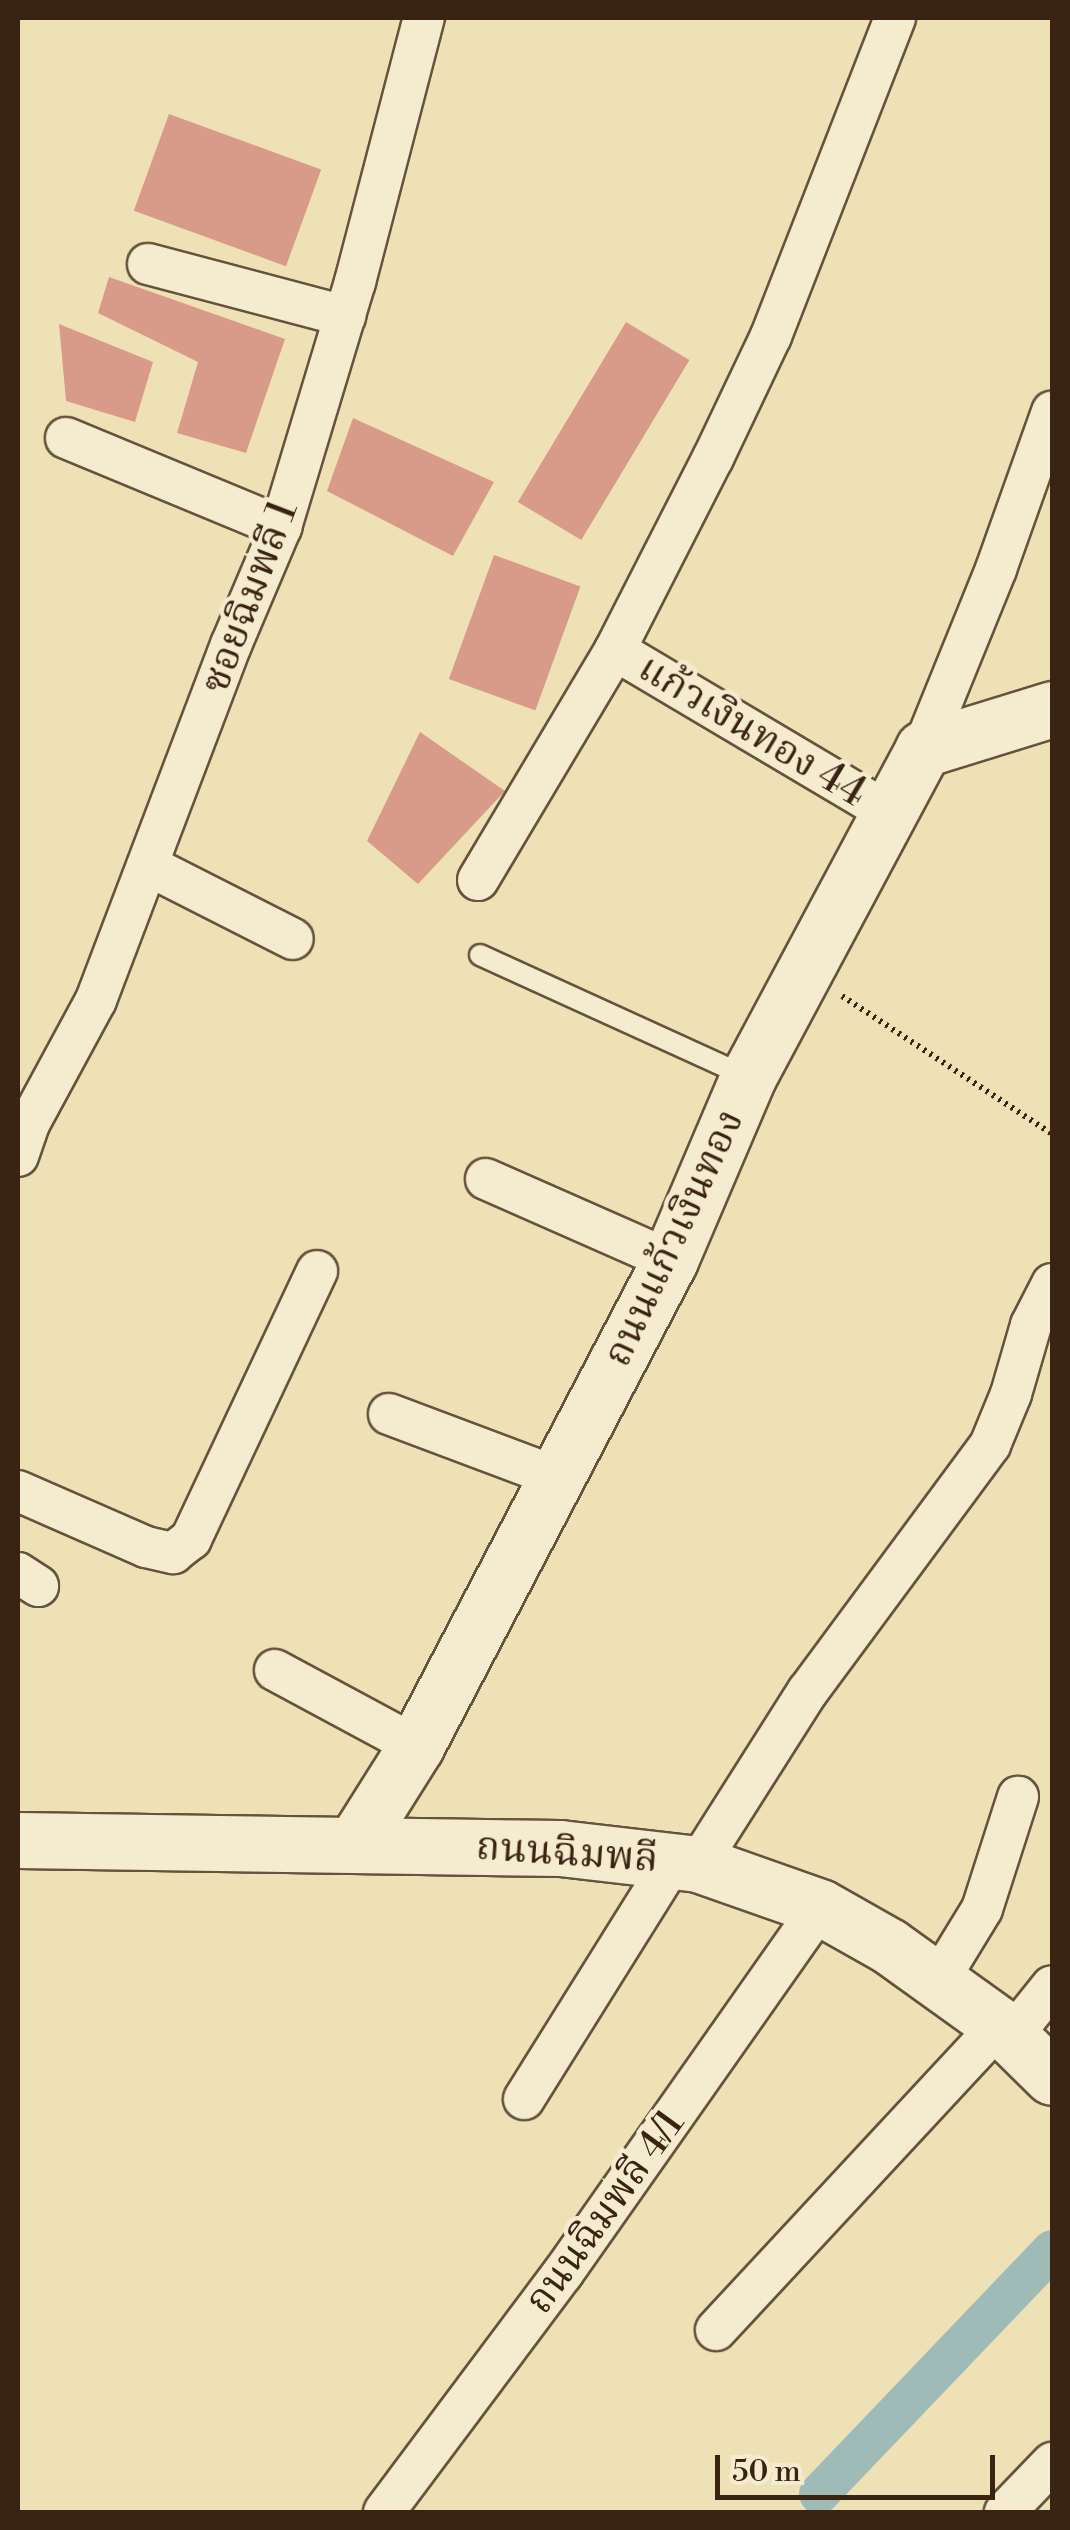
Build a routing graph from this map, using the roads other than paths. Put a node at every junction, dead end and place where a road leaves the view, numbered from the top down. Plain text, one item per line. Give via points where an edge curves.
1 (424, 18) edge
2 (895, 18) edge
3 (148, 264) dead end
4 (345, 316) junction
5 (1052, 412) edge
6 (66, 438) dead end
7 (281, 527) junction
8 (615, 650) junction
9 (1052, 708) edge
10 (923, 749) junction
11 (888, 812) junction
12 (149, 866) junction
13 (478, 880) dead end
14 (293, 939) dead end
15 (480, 955) dead end
16 (748, 1077) junction
17 (18, 1156) edge
18 (486, 1179) dead end
19 (670, 1260) junction
20 (317, 1271) dead end
21 (1052, 1284) edge
22 (390, 1414) dead end
23 (557, 1477) junction
24 (18, 1490) edge
25 (276, 1670) dead end
26 (416, 1746) junction
27 (1018, 1798) dead end
28 (18, 1840) edge
29 (355, 1843) junction
30 (686, 1862) junction
31 (820, 1907) junction
32 (938, 1980) junction
33 (1052, 1986) edge
34 (1005, 2031) junction
35 (1052, 2077) edge
36 (524, 2100) dead end
37 (716, 2330) dead end
38 (1052, 2463) edge
39 (384, 2512) edge
40 (1005, 2512) edge

1 - 4 street, ซอยฉิมพลี 1
2 - 8 street via 770,336
3 - 4 street
4 - 7 street, ซอยฉิมพลี 1
5 - 10 street
6 - 7 street
7 - 12 street, ซอยฉิมพลี 1
8 - 11 street, แก้วเงินทอง 44
8 - 13 street
9 - 10 street
10 - 11 street, ถนนแก้วเงินทอง
11 - 16 street, ถนนแก้วเงินทอง
12 - 14 street
12 - 17 street, ซอยฉิมพลี 1 via 96,1000
15 - 16 lane
16 - 19 street, ถนนแก้วเงินทอง
18 - 19 street
19 - 23 street, ถนนแก้วเงินทอง
20 - 24 street via 191,1539 173,1552 146,1546
21 - 30 street via 990,1445
22 - 23 street
23 - 26 street, ถนนแก้วเงินทอง
25 - 26 street
26 - 29 street, ถนนแก้วเงินทอง
27 - 32 street via 982,1909
28 - 29 street, ถนนฉิมพลี
29 - 30 street, ถนนฉิมพลี via 560,1848
30 - 31 street, ถนนฉิมพลี
30 - 36 street
31 - 32 street, ถนนฉิมพลี
31 - 39 street, ถนนฉิมพลี 4/1 via 564,2273
32 - 34 street, ถนนฉิมพลี
33 - 34 street
34 - 35 street, ถนนฉิมพลี
34 - 37 street
38 - 40 street

